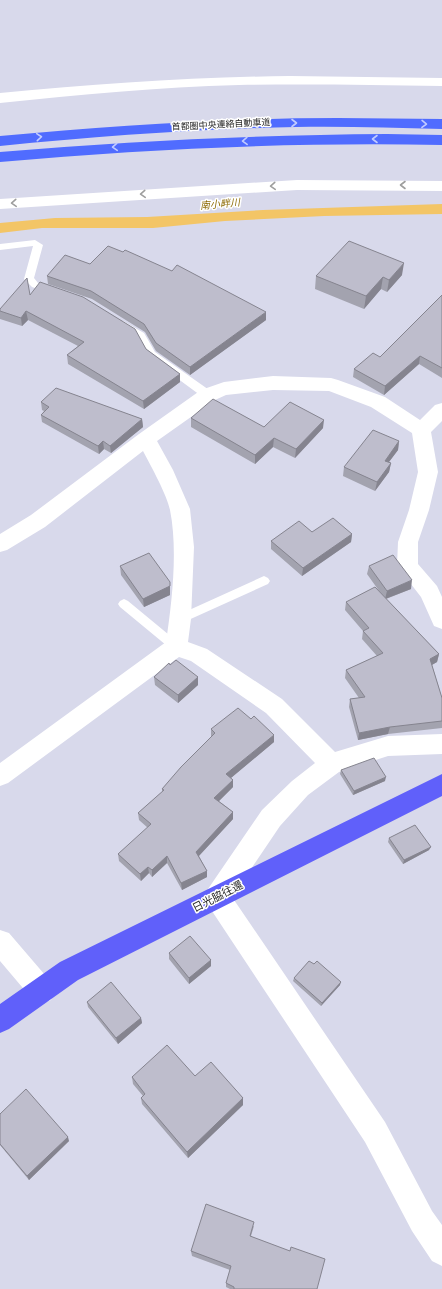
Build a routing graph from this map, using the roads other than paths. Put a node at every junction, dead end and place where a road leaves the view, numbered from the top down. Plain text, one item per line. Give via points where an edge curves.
1 (442, 82) edge
2 (0, 98) edge
3 (442, 124) edge
4 (442, 140) edge
5 (0, 141) edge
6 (0, 157) edge
7 (442, 186) edge
8 (0, 204) edge
9 (0, 247) edge
10 (65, 295) edge
11 (114, 318) edge
12 (208, 395) junction
13 (442, 410) edge
14 (421, 430) junction
15 (146, 439) junction
16 (0, 544) edge
17 (264, 581) dead end
18 (124, 604) dead end
19 (180, 619) junction
20 (442, 620) edge
21 (176, 648) junction
22 (442, 744) edge
23 (331, 764) junction
24 (0, 776) edge
25 (442, 784) edge
26 (217, 897) junction
27 (0, 942) edge
28 (42, 991) junction
29 (0, 1020) edge
30 (442, 1251) edge

1 - 2 street via 237,81 82,90
5 -> 3 highway, 首都圏中央連絡自動車道 via 82,133 268,123
4 -> 6 highway, 首都圏中央連絡自動車道 via 189,142
7 -> 8 street via 297,185
9 - 10 lane via 35,243 38,245 29,279 35,285
11 - 12 lane via 141,335 151,354
12 - 14 street via 224,389 273,383 331,385 378,402
12 - 15 street
13 - 14 street
14 - 20 street via 428,472 408,542 408,566 429,592
15 - 16 street via 38,521
15 - 19 street via 180,509 184,547
17 - 19 lane
18 - 21 lane
19 - 21 street
21 - 23 street via 198,655 274,706
21 - 24 street
22 - 23 street via 388,746
23 - 26 street via 300,788 271,818
25 - 26 highway, 日光脇往還
26 - 28 highway, 日光脇往還 via 69,971
26 - 30 street via 375,1132 422,1221
27 - 28 street
28 - 29 highway, 日光脇往還

